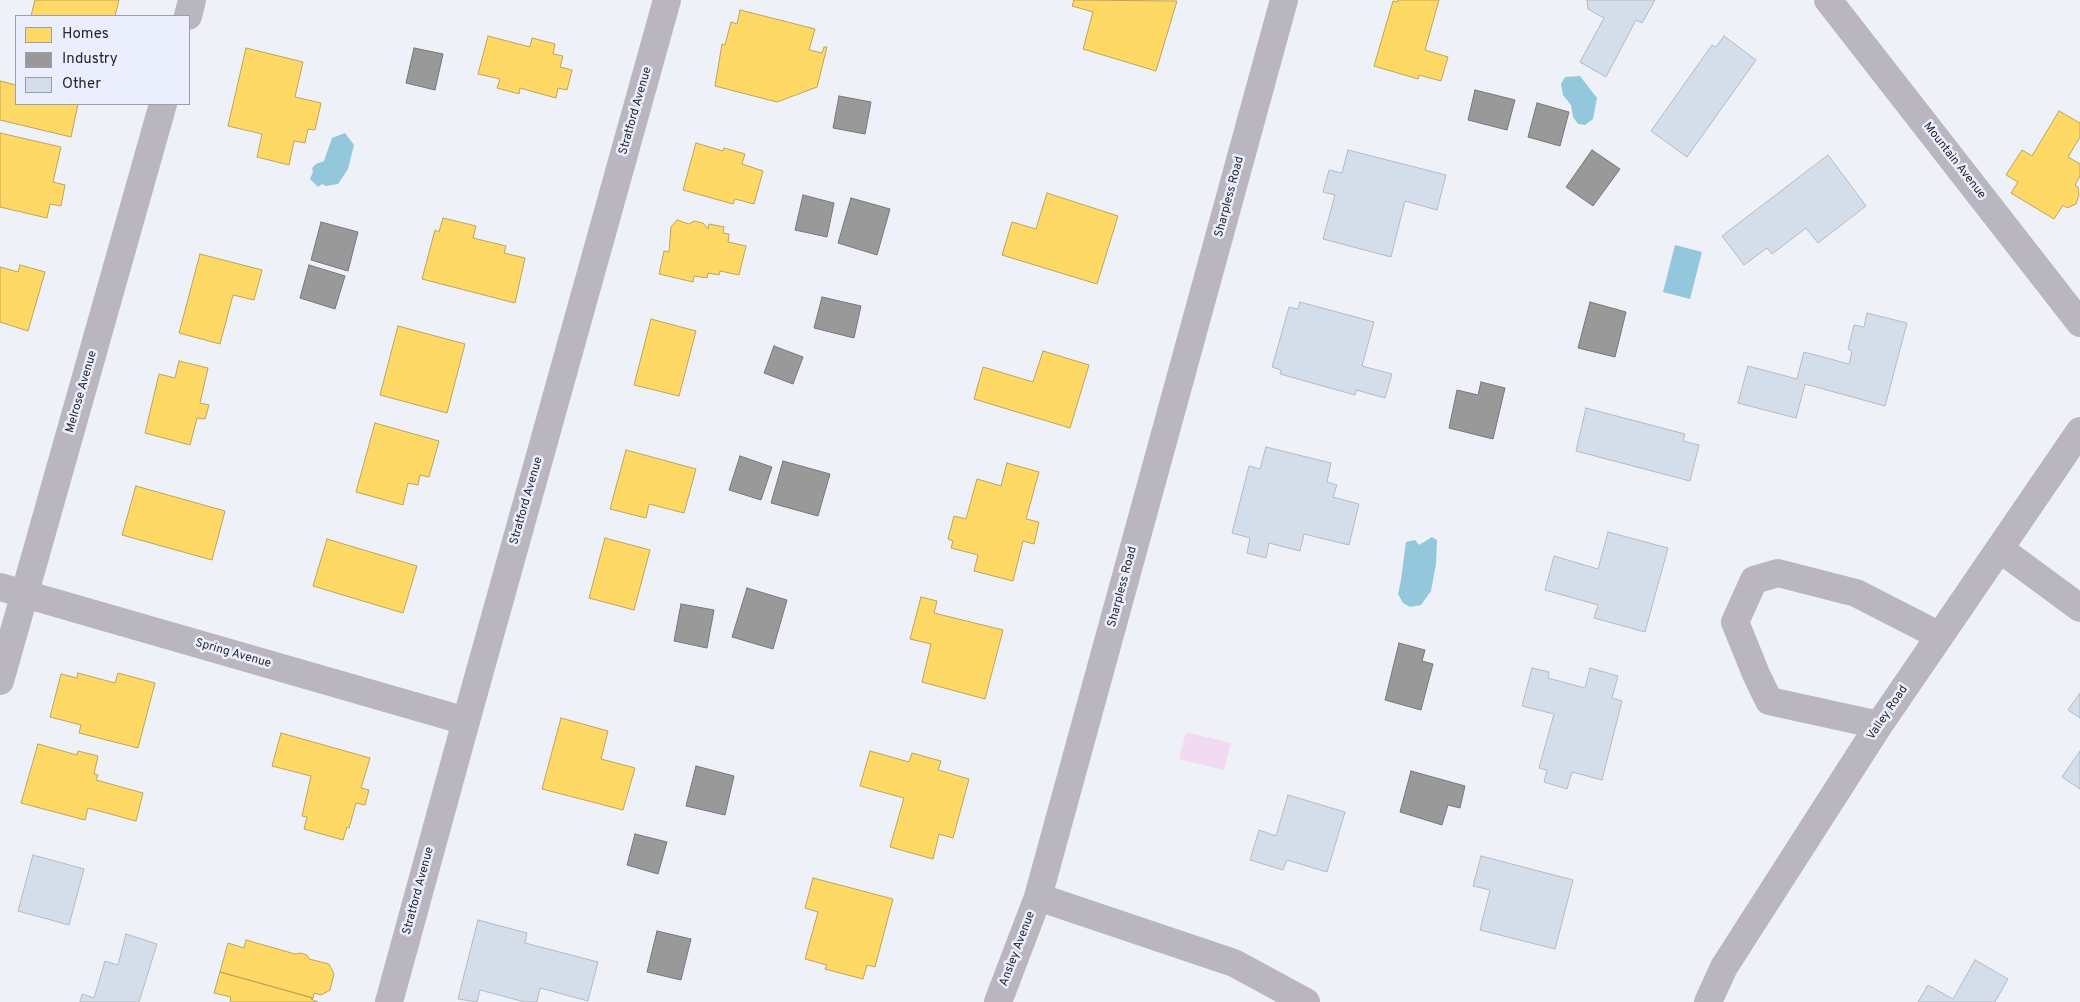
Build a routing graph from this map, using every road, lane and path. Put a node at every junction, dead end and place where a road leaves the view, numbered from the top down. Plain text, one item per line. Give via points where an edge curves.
1 (192, 0) edge
2 (668, 0) edge
3 (1284, 0) edge
4 (1828, 0) edge
5 (188, 15) edge
6 (163, 105) edge
7 (2080, 323) edge
8 (2080, 431) edge
9 (2000, 550) junction
10 (12, 591) edge
11 (2080, 608) edge
12 (1940, 636) junction
13 (0, 680) edge
14 (466, 721) junction
15 (1880, 725) junction
16 (1038, 897) junction
17 (389, 1002) edge
18 (998, 1002) edge
19 (1306, 1002) edge
20 (1708, 1002) edge

1 - 5 street
2 - 14 street, Stratford Avenue
3 - 16 street, Sharpless Road
4 - 7 street, Mountain Avenue
6 - 10 street, Melrose Avenue
8 - 9 street, Valley Road
9 - 11 street
9 - 12 street, Valley Road
10 - 13 street, Melrose Avenue
10 - 14 street, Spring Avenue
12 - 15 street, Valley Road
12 - 15 street via 1856,593 1778,573 1754,580 1735,622 1770,702
14 - 17 street, Stratford Avenue
15 - 20 street, Valley Road via 1724,966
16 - 18 street, Ansley Avenue
16 - 19 street via 1234,963

